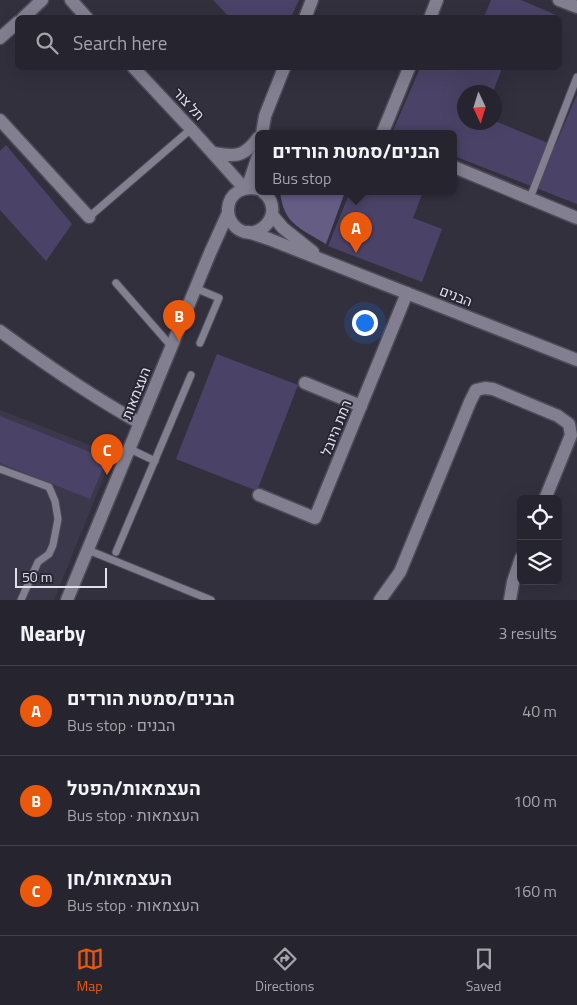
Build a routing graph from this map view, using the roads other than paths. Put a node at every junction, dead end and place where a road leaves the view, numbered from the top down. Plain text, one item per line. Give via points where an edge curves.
1 (42, 0) edge
2 (71, 0) edge
3 (312, 0) edge
4 (437, 0) edge
5 (559, 0) edge
6 (577, 7) edge
7 (26, 15) edge
8 (84, 15) edge
9 (306, 15) edge
10 (431, 15) edge
11 (15, 25) edge
12 (0, 38) edge
13 (136, 70) edge
14 (283, 70) edge
15 (408, 70) edge
16 (577, 77) edge
17 (0, 120) edge
18 (191, 129) junction
19 (262, 130) edge
20 (384, 130) edge
21 (200, 139) junction
22 (255, 142) edge
23 (213, 153) junction
24 (255, 165) edge
25 (457, 168) edge
26 (255, 187) edge
27 (255, 188) edge
28 (255, 191) edge
29 (263, 195) edge
30 (530, 198) junction
31 (230, 200) junction
32 (228, 213) junction
33 (272, 215) junction
34 (89, 217) joint
35 (577, 218) edge
36 (244, 231) junction
37 (210, 253) junction
38 (325, 261) junction
39 (116, 283) dead end
40 (195, 288) junction
41 (407, 293) junction
42 (0, 330) edge
43 (200, 343) dead end
44 (171, 346) junction
45 (577, 360) edge
46 (191, 375) dead end
47 (305, 383) dead end
48 (361, 406) junction
49 (140, 423) junction
50 (130, 449) junction
51 (155, 461) junction
52 (0, 469) edge
53 (259, 495) dead end
54 (547, 495) edge
55 (88, 550) junction
56 (116, 552) dead end
57 (517, 570) edge
58 (20, 600) edge
59 (67, 600) edge
60 (211, 600) edge
61 (380, 600) edge
62 (510, 600) edge

1 - 7 street
2 - 8 street
3 - 9 street
4 - 10 street
5 - 6 street
11 - 12 street
13 - 18 street, תל צור
14 - 19 street
15 - 20 street
16 - 30 lane
17 - 34 street
18 - 21 street, תל צור
18 - 34 lane
21 - 23 street, תל צור
21 - 31 street, תל צור via 228,180
22 - 23 street via 247,151 237,155
23 - 27 street, תל צור
24 - 26 street via 250,180
25 - 30 street
28 - 31 street via 234,194
29 - 33 street via 271,201
30 - 35 street
31 - 32 street
32 - 36 street via 234,226
32 - 37 street, העצמאות
33 - 36 street via 264,228
33 - 38 street, הבנים via 283,228
36 - 37 street, העצמאות via 230,233
36 - 38 street, הבנים
37 - 40 street, העצמאות
38 - 41 street, הבנים
39 - 44 lane
40 - 43 lane via 219,298
40 - 44 street, העצמאות
41 - 45 street, הבנים
41 - 48 street, רמת היובל
42 - 49 street via 89,393
44 - 49 street, העצמאות
46 - 51 lane
47 - 48 street
48 - 53 street, רמת היובל via 315,518
49 - 50 street, העצמאות
50 - 51 lane
50 - 55 street, העצמאות
51 - 56 lane
52 - 58 lane via 49,487 58,519 49,554 38,562
54 - 61 street via 571,434 569,424 558,416 493,389 476,390 400,572
55 - 59 street, העצמאות
55 - 60 lane
57 - 62 street

